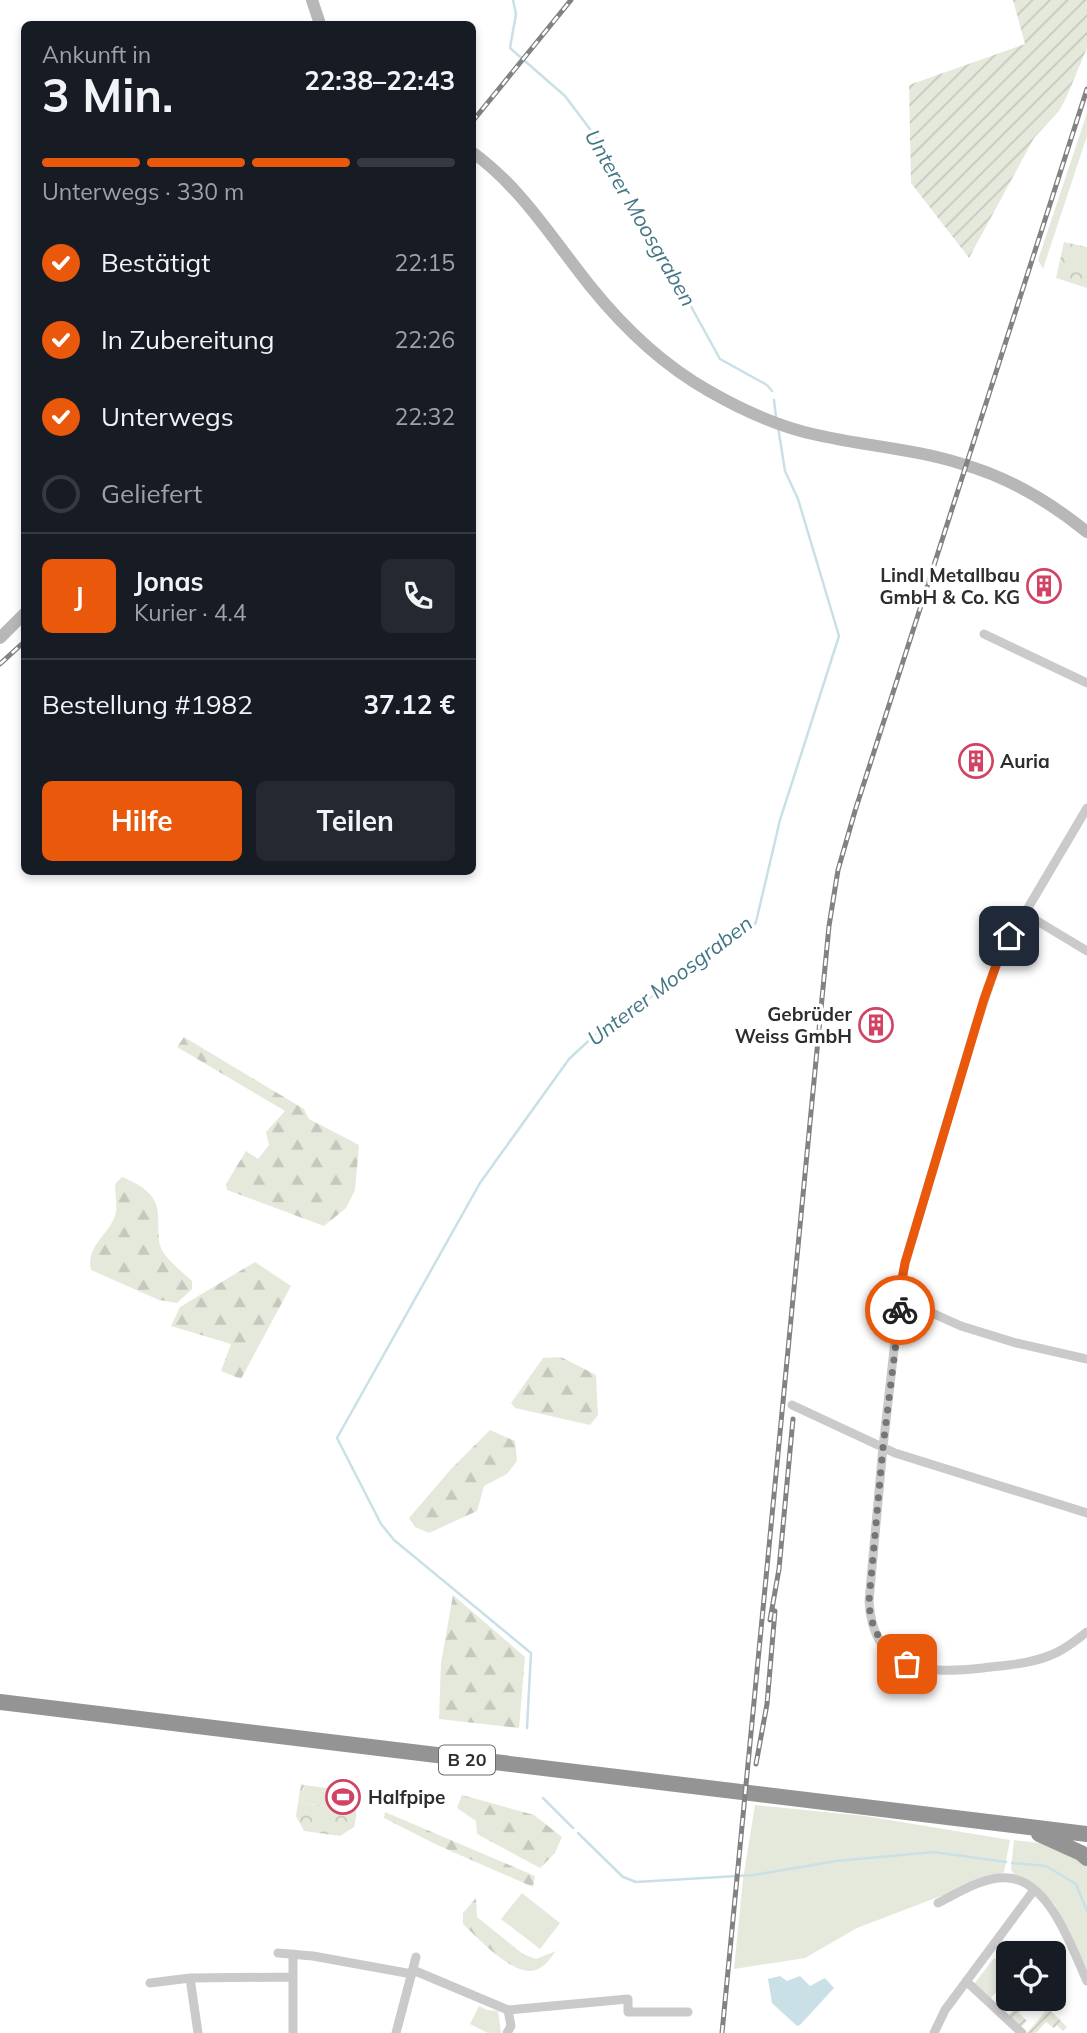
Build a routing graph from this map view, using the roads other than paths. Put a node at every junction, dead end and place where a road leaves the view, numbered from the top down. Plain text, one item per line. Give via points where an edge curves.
1 (312, 0) edge
2 (319, 21) edge
3 (477, 155) edge
4 (1087, 532) edge
5 (21, 617) edge
6 (984, 634) dead end
7 (0, 638) edge
8 (1087, 683) edge
9 (1087, 808) edge
10 (1024, 913) junction
11 (1087, 951) edge
12 (903, 1300) junction
13 (1087, 1359) edge
14 (792, 1405) dead end
15 (883, 1447) junction
16 (1087, 1513) edge
17 (1087, 1632) edge
18 (0, 1702) edge
19 (1027, 1828) junction
20 (1087, 1834) edge
21 (1087, 1858) edge
22 (1034, 1890) junction
23 (937, 1903) dead end
24 (278, 1953) dead end
25 (293, 1954) junction
26 (416, 1957) dead end
27 (412, 1972) junction
28 (293, 1977) junction
29 (190, 1979) junction
30 (966, 1981) junction
31 (1087, 1981) edge
32 (150, 1983) dead end
33 (508, 2010) junction
34 (688, 2012) dead end
35 (510, 2032) edge
36 (198, 2033) edge
37 (293, 2033) edge
38 (396, 2033) edge
39 (934, 2033) edge
40 (1022, 2033) edge

1 - 2 street
3 - 4 street via 514,189 610,310 650,349 708,390 782,425 988,472 1052,506
5 - 7 street
6 - 8 street
9 - 10 street
10 - 11 street
10 - 12 street via 999,957 984,999 905,1263
12 - 13 street via 961,1326
12 - 15 street
14 - 15 street
15 - 16 street
15 - 17 street via 869,1601 876,1633 895,1657 931,1671 1011,1665 1051,1656
18 - 19 highway, B 20
19 - 20 highway, B 20
19 - 21 highway
22 - 23 street via 1019,1881 999,1879
22 - 30 street
22 - 31 street via 1049,1905
24 - 25 street
25 - 27 street
25 - 28 street
26 - 27 street
27 - 33 street
27 - 38 street
28 - 29 street
28 - 37 street
29 - 32 street
29 - 36 street
30 - 39 street
30 - 40 street
33 - 34 street via 628,1999 628,2012
33 - 35 street

